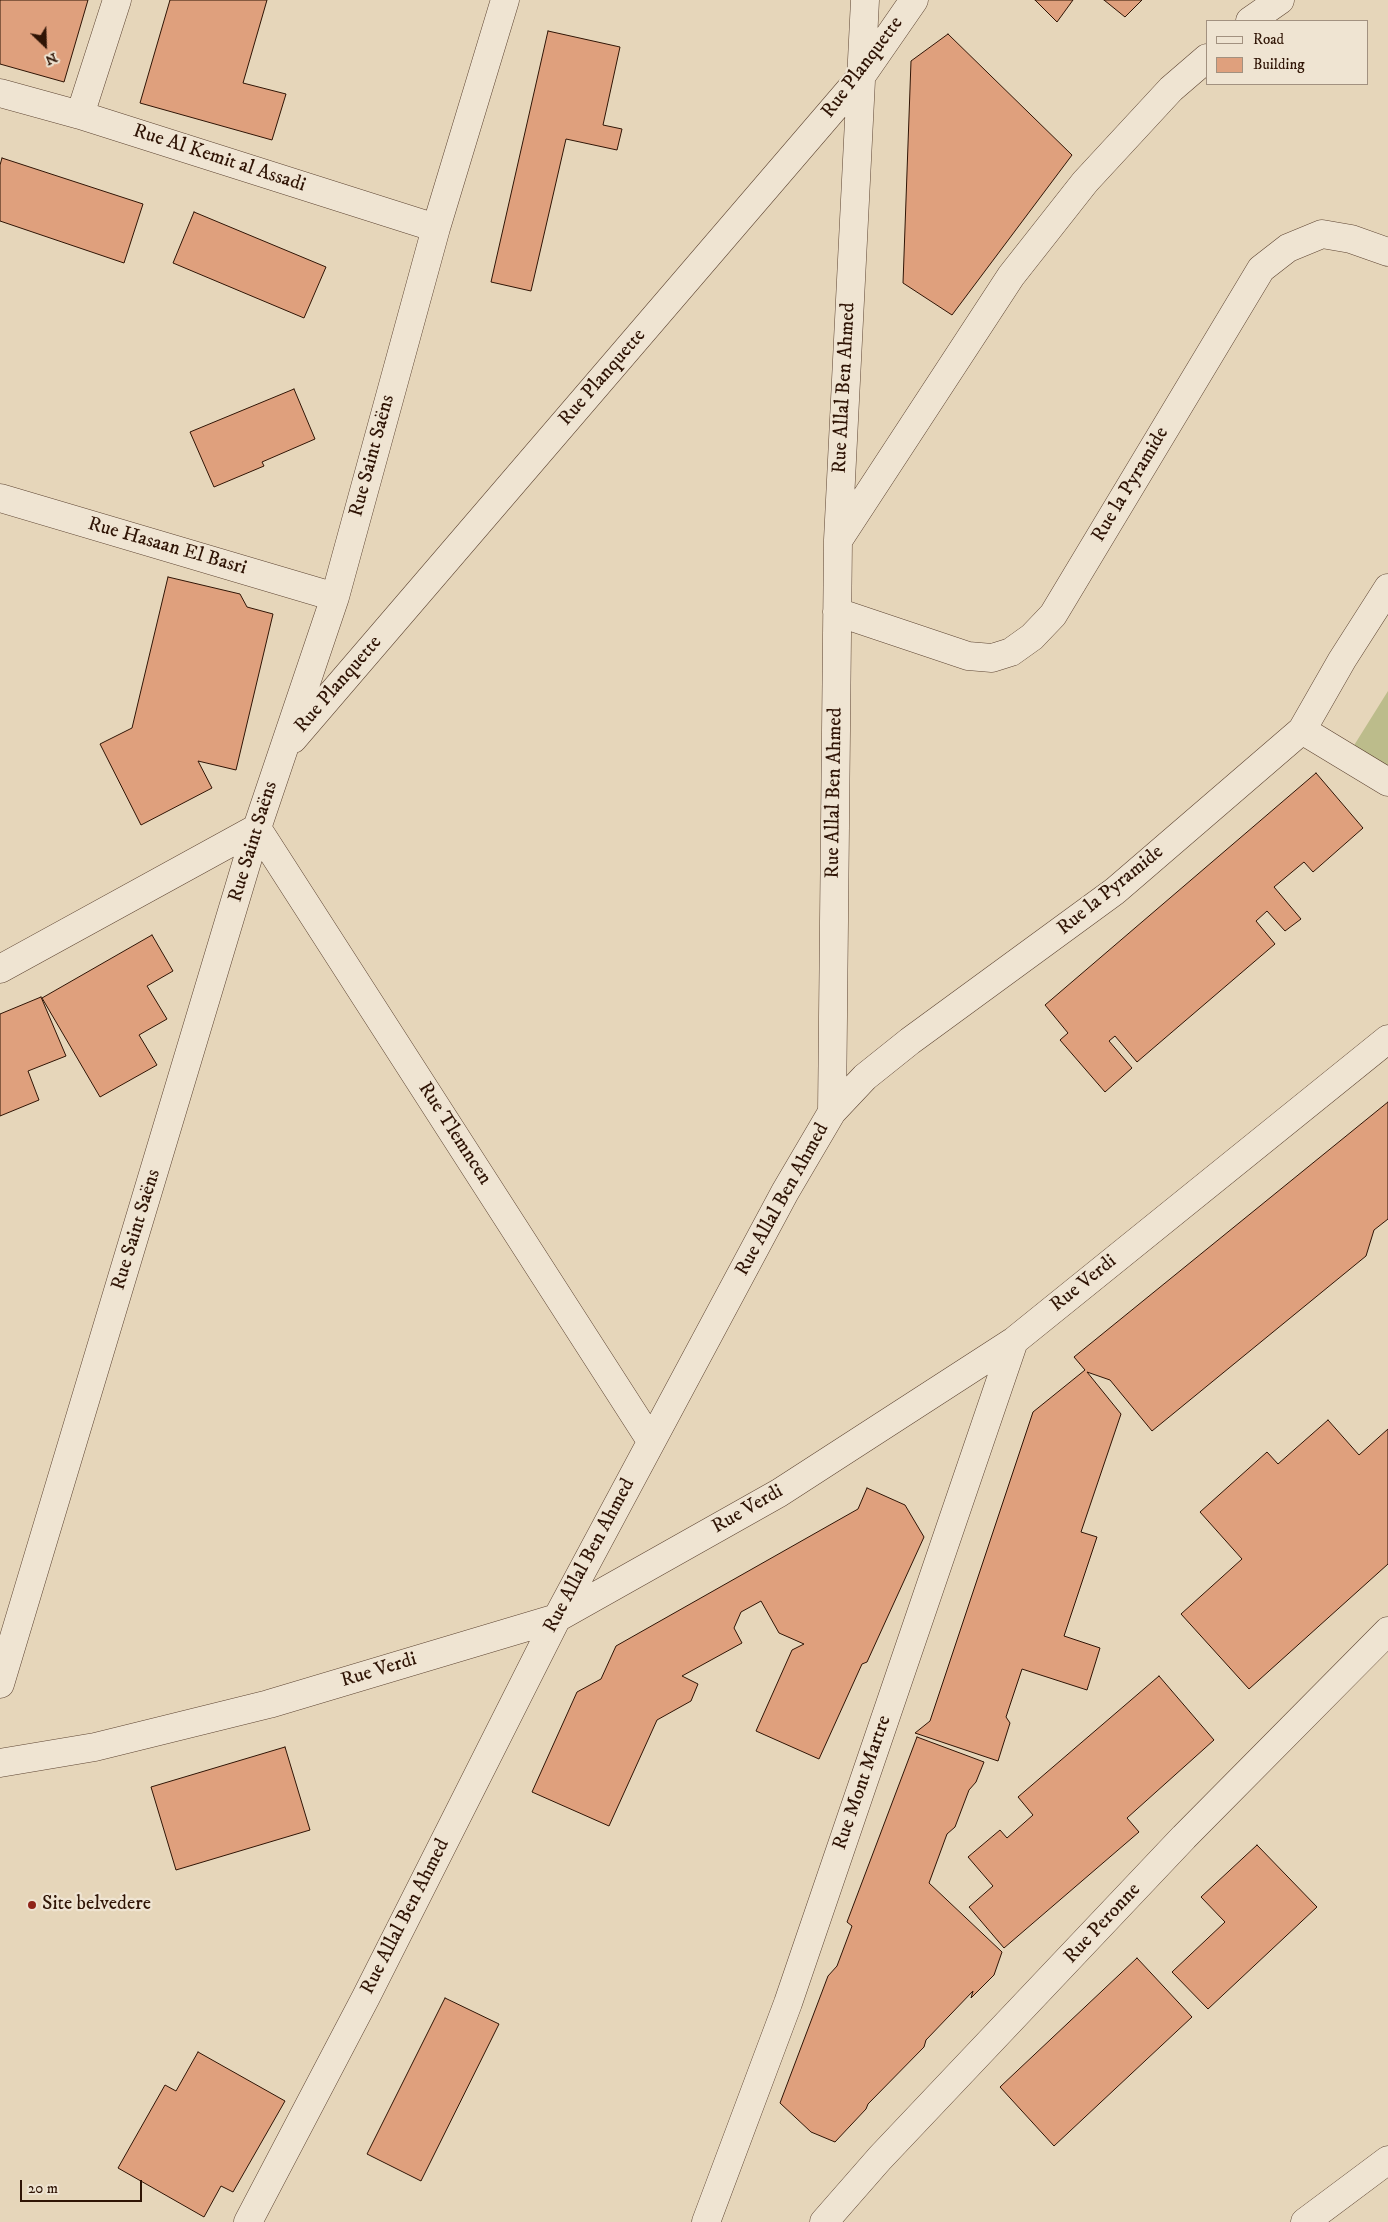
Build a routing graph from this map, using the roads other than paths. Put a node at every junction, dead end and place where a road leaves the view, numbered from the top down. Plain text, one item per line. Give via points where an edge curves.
1 (117, 0) edge
2 (505, 0) edge
3 (865, 0) edge
4 (914, 0) edge
5 (1280, 0) edge
6 (1251, 20) edge
7 (1206, 59) edge
8 (860, 78) junction
9 (0, 94) edge
10 (80, 115) junction
11 (436, 228) junction
12 (1388, 252) edge
13 (0, 498) edge
14 (838, 540) junction
15 (1388, 588) edge
16 (335, 597) junction
17 (837, 612) junction
18 (1302, 730) junction
19 (284, 749) junction
20 (1388, 782) edge
21 (257, 828) junction
22 (0, 969) edge
23 (1388, 1039) edge
24 (832, 1112) junction
25 (1014, 1341) junction
26 (651, 1441) junction
27 (557, 1618) junction
28 (1385, 1643) edge
29 (0, 1684) edge
30 (0, 1763) edge
31 (1388, 2160) edge
32 (248, 2222) edge
33 (706, 2222) edge
34 (824, 2222) edge
35 (1305, 2222) edge

1 - 10 street
2 - 11 street, Rue Saint Saëns
3 - 8 street, Rue Allal Ben Ahmed
4 - 8 street, Rue Planquette
5 - 6 street
7 - 14 street via 1171,89 1085,182 1011,276
8 - 14 street, Rue Allal Ben Ahmed
8 - 19 street, Rue Planquette
9 - 10 street, Rue Al Kemit al Assadi
10 - 11 street, Rue Al Kemit al Assadi
11 - 16 street, Rue Saint Saëns
12 - 17 street, Rue la Pyramide via 1351,239 1322,234 1288,248 1261,270 1053,615 1032,637 1011,652 992,658 968,656
13 - 16 street, Rue Hasaan El Basri
14 - 17 street, Rue Allal Ben Ahmed
15 - 18 street, Rue la Pyramide
16 - 19 street, Rue Saint Saëns
17 - 24 street, Rue Allal Ben Ahmed
18 - 20 street
18 - 24 street, Rue la Pyramide via 1115,891 904,1046 865,1077
19 - 21 street, Rue Saint Saëns
21 - 22 street
21 - 26 street, Rue Tlemncen
21 - 29 street, Rue Saint Saëns
23 - 25 street, Rue Verdi
24 - 26 street, Rue Allal Ben Ahmed via 785,1192
25 - 27 street, Rue Verdi via 779,1494
25 - 33 street, Rue Mont Martre via 788,2003
26 - 27 street, Rue Allal Ben Ahmed
27 - 30 street, Rue Verdi via 269,1704 95,1747
27 - 32 street, Rue Allal Ben Ahmed via 366,1997
28 - 34 street, Rue Peronne via 1184,1837 880,2158
31 - 35 street

